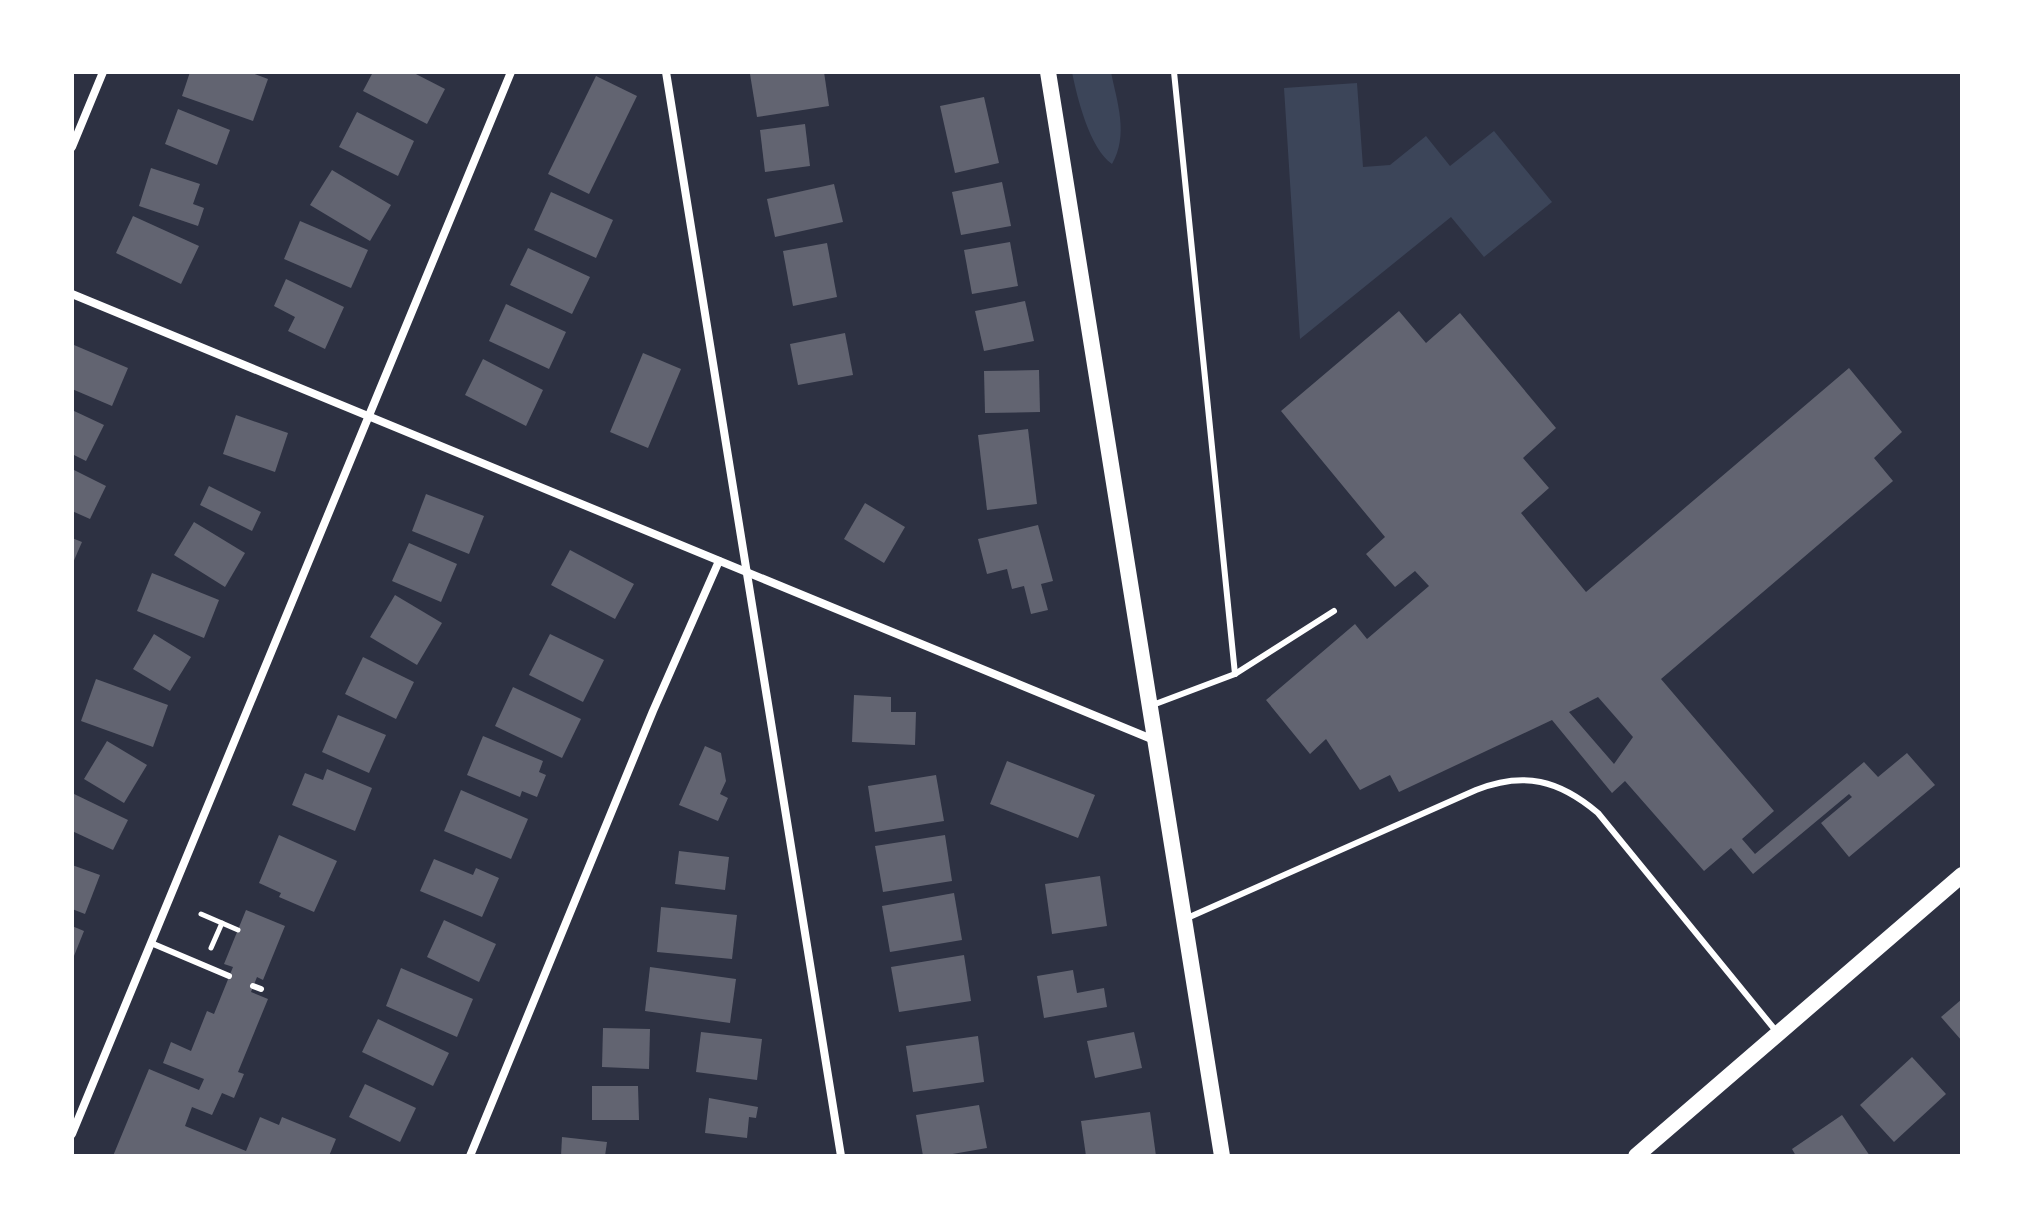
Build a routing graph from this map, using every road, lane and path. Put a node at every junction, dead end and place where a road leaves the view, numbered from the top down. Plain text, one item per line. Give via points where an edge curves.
1 (103, 72) edge
2 (511, 72) edge
3 (666, 72) edge
4 (1048, 72) edge
5 (1174, 72) edge
6 (72, 147) edge
7 (72, 294) edge
8 (369, 416) junction
9 (719, 561) junction
10 (748, 573) junction
11 (1334, 611) dead end
12 (1235, 674) junction
13 (1150, 707) junction
14 (1155, 741) junction
15 (1962, 875) edge
16 (201, 914) dead end
17 (1184, 919) junction
18 (222, 923) junction
19 (238, 930) dead end
20 (151, 943) junction
21 (204, 965) junction
22 (229, 976) dead end
23 (1779, 1034) junction
24 (72, 1134) edge
25 (470, 1156) edge
26 (841, 1156) edge
27 (1222, 1156) edge
28 (1636, 1156) edge

1 - 6 street
2 - 8 street
3 - 10 street
4 - 13 main road
5 - 12 lane
7 - 8 street
8 - 9 street
8 - 20 street
9 - 10 street
9 - 25 street
10 - 14 street
10 - 26 street
11 - 12 lane
12 - 13 lane
13 - 14 main road
14 - 17 main road
15 - 23 main road
16 - 18 path
17 - 23 lane via 1498,781 1538,781 1587,804
17 - 27 main road
18 - 19 path
18 - 21 path
20 - 21 lane
20 - 24 street
21 - 22 lane
23 - 28 main road

